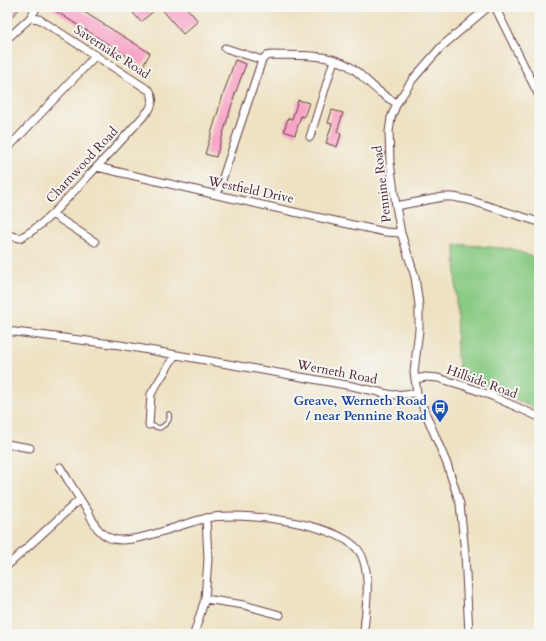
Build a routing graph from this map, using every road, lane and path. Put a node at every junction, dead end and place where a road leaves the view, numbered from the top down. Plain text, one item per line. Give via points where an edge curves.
1 (38, 7) edge
2 (488, 7) edge
3 (495, 7) edge
4 (30, 18) junction
5 (7, 39) edge
6 (225, 48) dead end
7 (96, 55) junction
8 (262, 60) junction
9 (334, 60) junction
10 (539, 96) edge
11 (153, 101) joint
12 (397, 103) junction
13 (310, 137) dead end
14 (7, 149) edge
15 (97, 167) junction
16 (217, 195) junction
17 (396, 206) junction
18 (52, 214) junction
19 (539, 222) edge
20 (401, 233) junction
21 (7, 235) edge
22 (94, 242) dead end
23 (7, 331) edge
24 (175, 355) junction
25 (415, 380) junction
26 (417, 393) junction
27 (169, 414) dead end
28 (539, 417) edge
29 (149, 425) joint
30 (7, 444) edge
31 (30, 448) dead end
32 (60, 467) dead end
33 (80, 499) junction
34 (206, 518) junction
35 (7, 566) edge
36 (206, 599) junction
37 (280, 615) dead end
38 (194, 634) edge
39 (364, 634) edge
40 (469, 634) edge

1 - 4 street
2 - 12 street, Pennine Road via 441,47 413,79
3 - 10 street
4 - 5 street
4 - 7 street, Savernake Road via 39,19
6 - 8 street
7 - 11 street, Savernake Road via 150,91
7 - 14 street
8 - 9 street via 272,55 321,56
8 - 16 street
9 - 12 street via 355,70 384,96
9 - 13 street
11 - 15 street, Charnwood Road via 149,110
12 - 17 street, Pennine Road via 389,132 389,154
15 - 16 street, Westfield Drive
15 - 18 street, Charnwood Road
16 - 20 street, Westfield Drive via 385,232
17 - 19 street via 452,197
17 - 20 street, Pennine Road
18 - 21 street, Charnwood Road via 20,238
18 - 22 street
20 - 25 street, Pennine Road via 419,305
23 - 24 street, Werneth Road via 120,345
24 - 26 street, Werneth Road via 392,394
24 - 29 street via 151,394
25 - 26 street, Pennine Road
25 - 28 street, Hillside Road via 426,377 438,378 465,386
26 - 40 street via 448,464 460,504 466,553
27 - 29 lane via 166,424 160,428
30 - 31 street
32 - 33 street
33 - 34 street via 100,531 112,539 129,540
33 - 35 street
34 - 36 street
34 - 39 street via 221,516 291,521 319,528 352,544 361,555 368,578
36 - 37 street via 244,605
36 - 38 street

